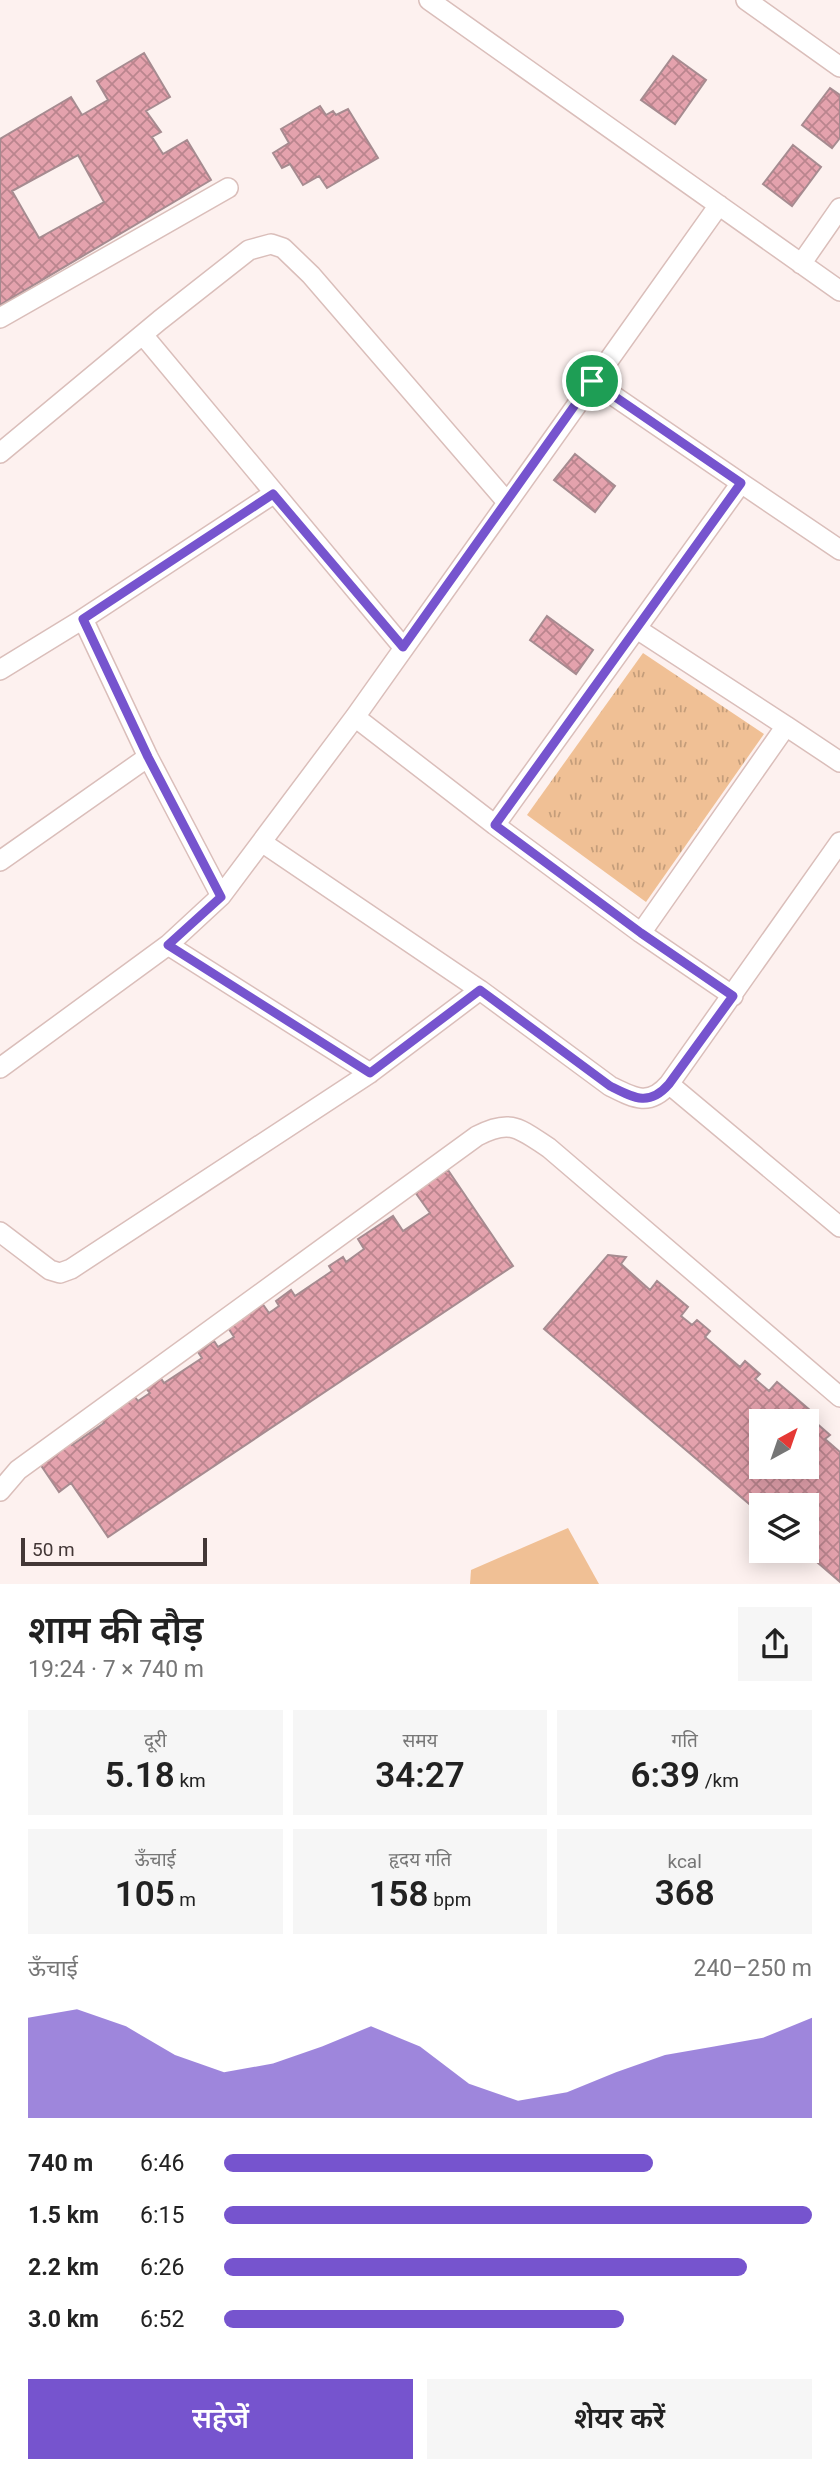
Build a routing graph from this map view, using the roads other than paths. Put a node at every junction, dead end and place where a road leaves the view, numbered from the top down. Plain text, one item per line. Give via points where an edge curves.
1 (429, 0) edge
2 (746, 0) edge
3 (840, 67) edge
4 (228, 188) dead end
5 (719, 205) junction
6 (840, 208) edge
7 (801, 264) junction
8 (840, 291) edge
9 (0, 318) edge
10 (143, 335) junction
11 (592, 381) junction
12 (0, 453) edge
13 (741, 483) junction
14 (273, 494) junction
15 (507, 502) junction
16 (840, 550) edge
17 (83, 619) junction
18 (637, 629) junction
19 (403, 647) junction
20 (0, 670) edge
21 (355, 717) junction
22 (786, 726) junction
23 (148, 757) junction
24 (840, 762) edge
25 (495, 825) junction
26 (840, 842) edge
27 (262, 843) junction
28 (0, 861) edge
29 (221, 897) junction
30 (641, 933) junction
31 (168, 945) junction
32 (480, 990) junction
33 (733, 996) junction
34 (0, 1068) edge
35 (370, 1073) junction
36 (669, 1084) junction
37 (840, 1227) edge
38 (0, 1232) edge
39 (840, 1397) edge
40 (0, 1491) edge

1 - 5 street
2 - 3 street
4 - 9 street
5 - 7 street
5 - 11 street
6 - 7 street
7 - 8 street
10 - 12 street
10 - 14 street
10 - 15 street via 249,250 271,244 283,248
11 - 13 street
11 - 15 street
13 - 16 street
13 - 18 street
14 - 17 street
14 - 19 street
15 - 19 street
17 - 20 street
17 - 23 street
18 - 22 street
18 - 25 street
19 - 21 street
21 - 25 street
21 - 27 street
22 - 24 street
22 - 30 street
23 - 28 street
23 - 29 street
25 - 30 street
26 - 33 street
27 - 29 street
27 - 32 street
29 - 31 street
30 - 33 street
31 - 34 street
31 - 35 street
32 - 35 street
32 - 36 street via 633,1098 648,1099
33 - 36 street
35 - 38 street via 71,1269 61,1273 50,1270
36 - 37 street
39 - 40 street via 549,1148 505,1125 477,1136 18,1471

